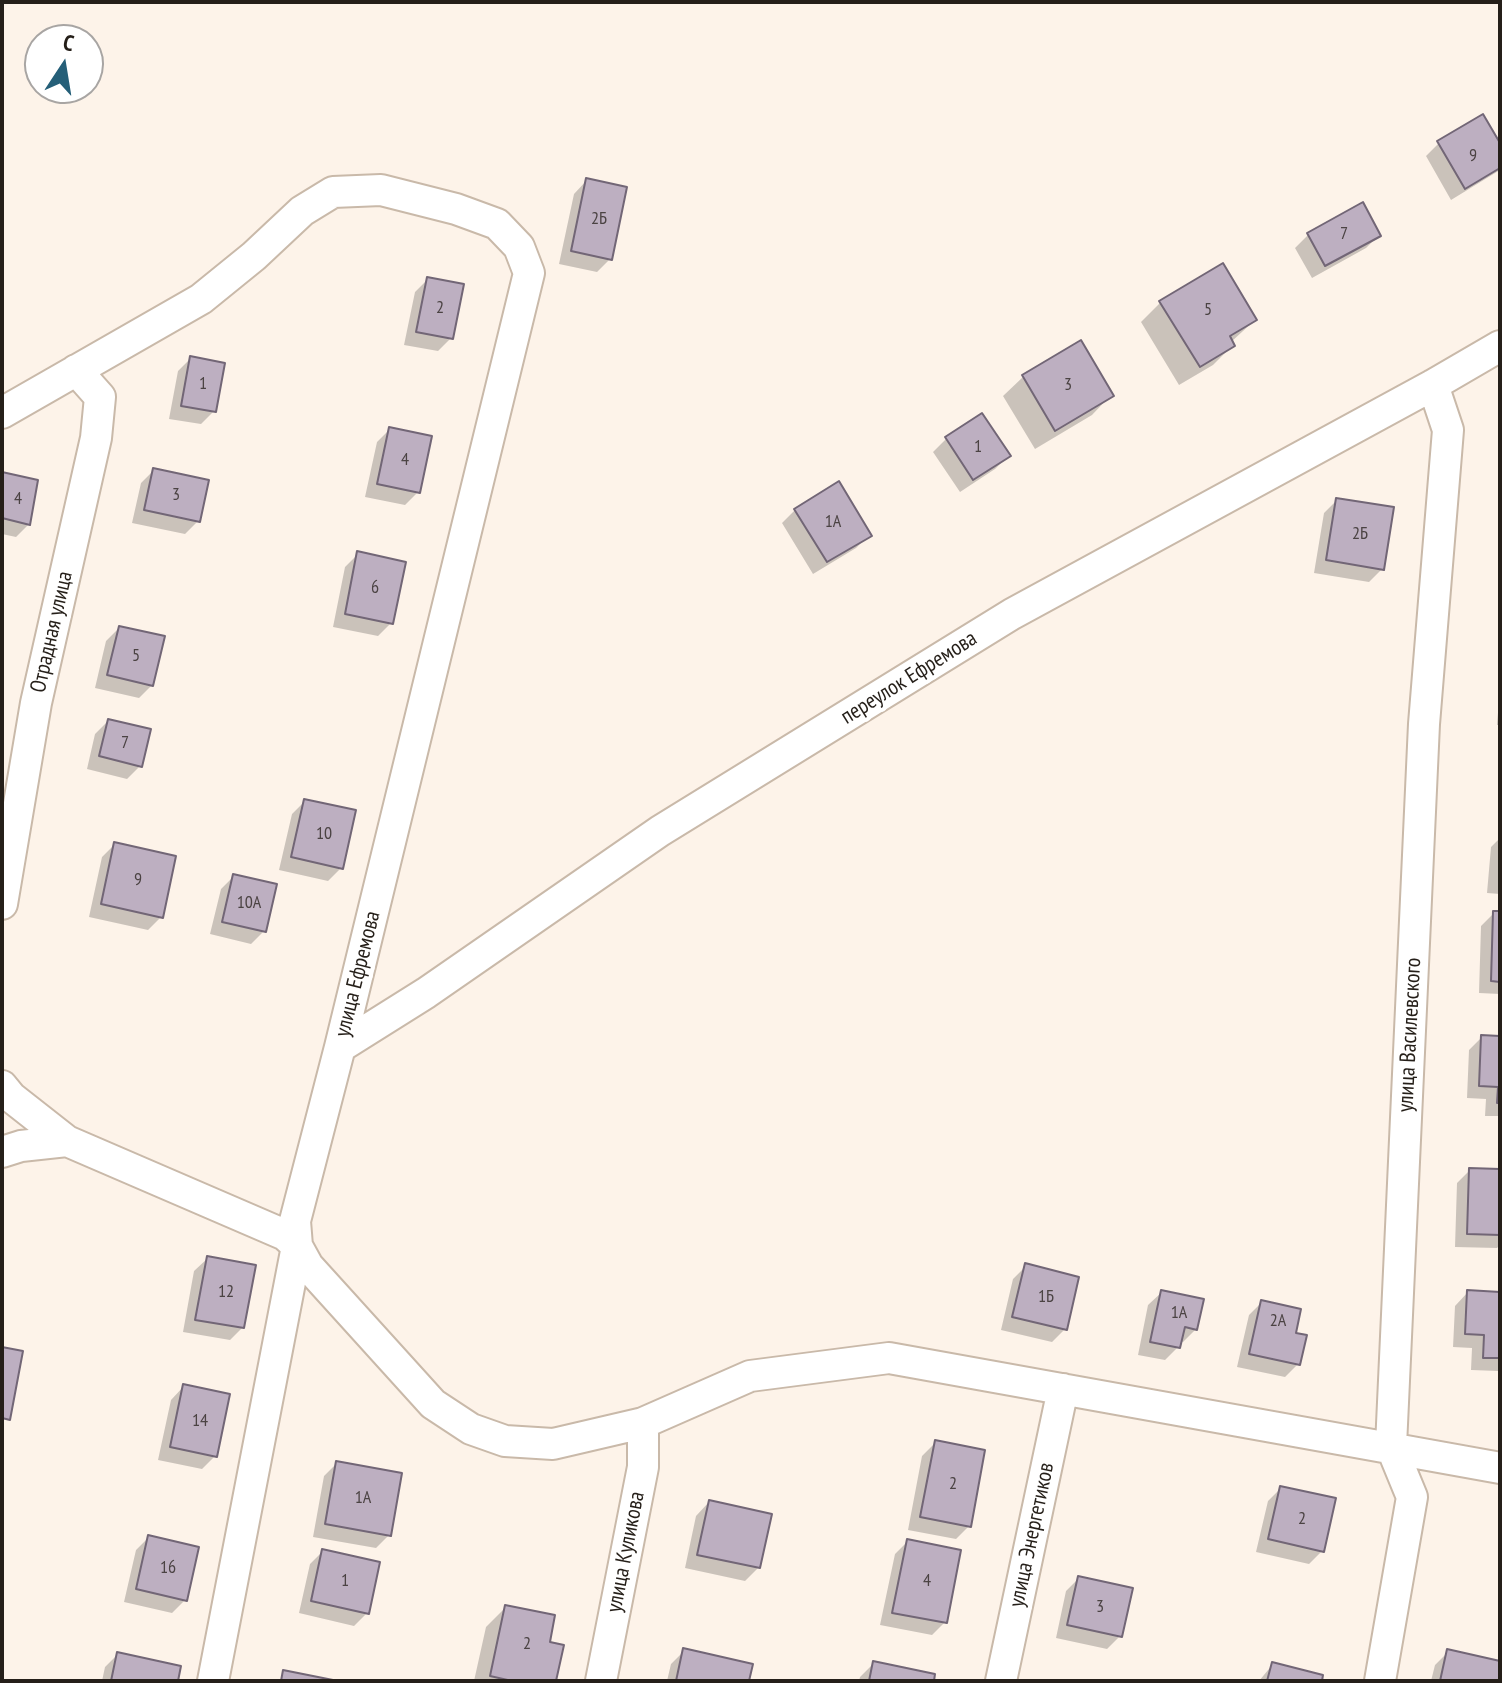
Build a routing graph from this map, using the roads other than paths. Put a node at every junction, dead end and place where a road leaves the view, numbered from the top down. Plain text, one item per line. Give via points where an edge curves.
1 (1500, 346) edge
2 (76, 370) junction
3 (1433, 385) junction
4 (2, 413) edge
5 (2, 904) edge
6 (340, 1047) junction
7 (2, 1086) edge
8 (67, 1141) junction
9 (2, 1152) edge
10 (297, 1246) junction
11 (1063, 1389) junction
12 (643, 1423) junction
13 (1391, 1446) junction
14 (1500, 1468) edge
15 (213, 1681) edge
16 (601, 1681) edge
17 (1001, 1681) edge
18 (1380, 1681) edge

1 - 3 street, переулок Ефремова
2 - 4 street
2 - 5 street, Отрадная улица via 100,397 96,438 36,703
2 - 6 street, улица Ефремова via 201,299 302,211 333,192 381,190 456,209 497,224 519,247 529,273
3 - 6 street, переулок Ефремова via 1012,614 660,831
3 - 13 street, улица Василевского via 1448,430 1424,724
6 - 10 street, улица Ефремова via 295,1221
7 - 8 street
8 - 9 street
8 - 10 street via 285,1235
10 - 12 street via 308,1266 433,1404 471,1429 505,1441 553,1444
10 - 15 street, улица Ефремова
11 - 12 street via 889,1358 750,1376
11 - 13 street
11 - 17 street, улица Энергетиков
12 - 16 street, улица Куликова via 643,1467
13 - 14 street
13 - 18 street, улица Василевского via 1412,1497

